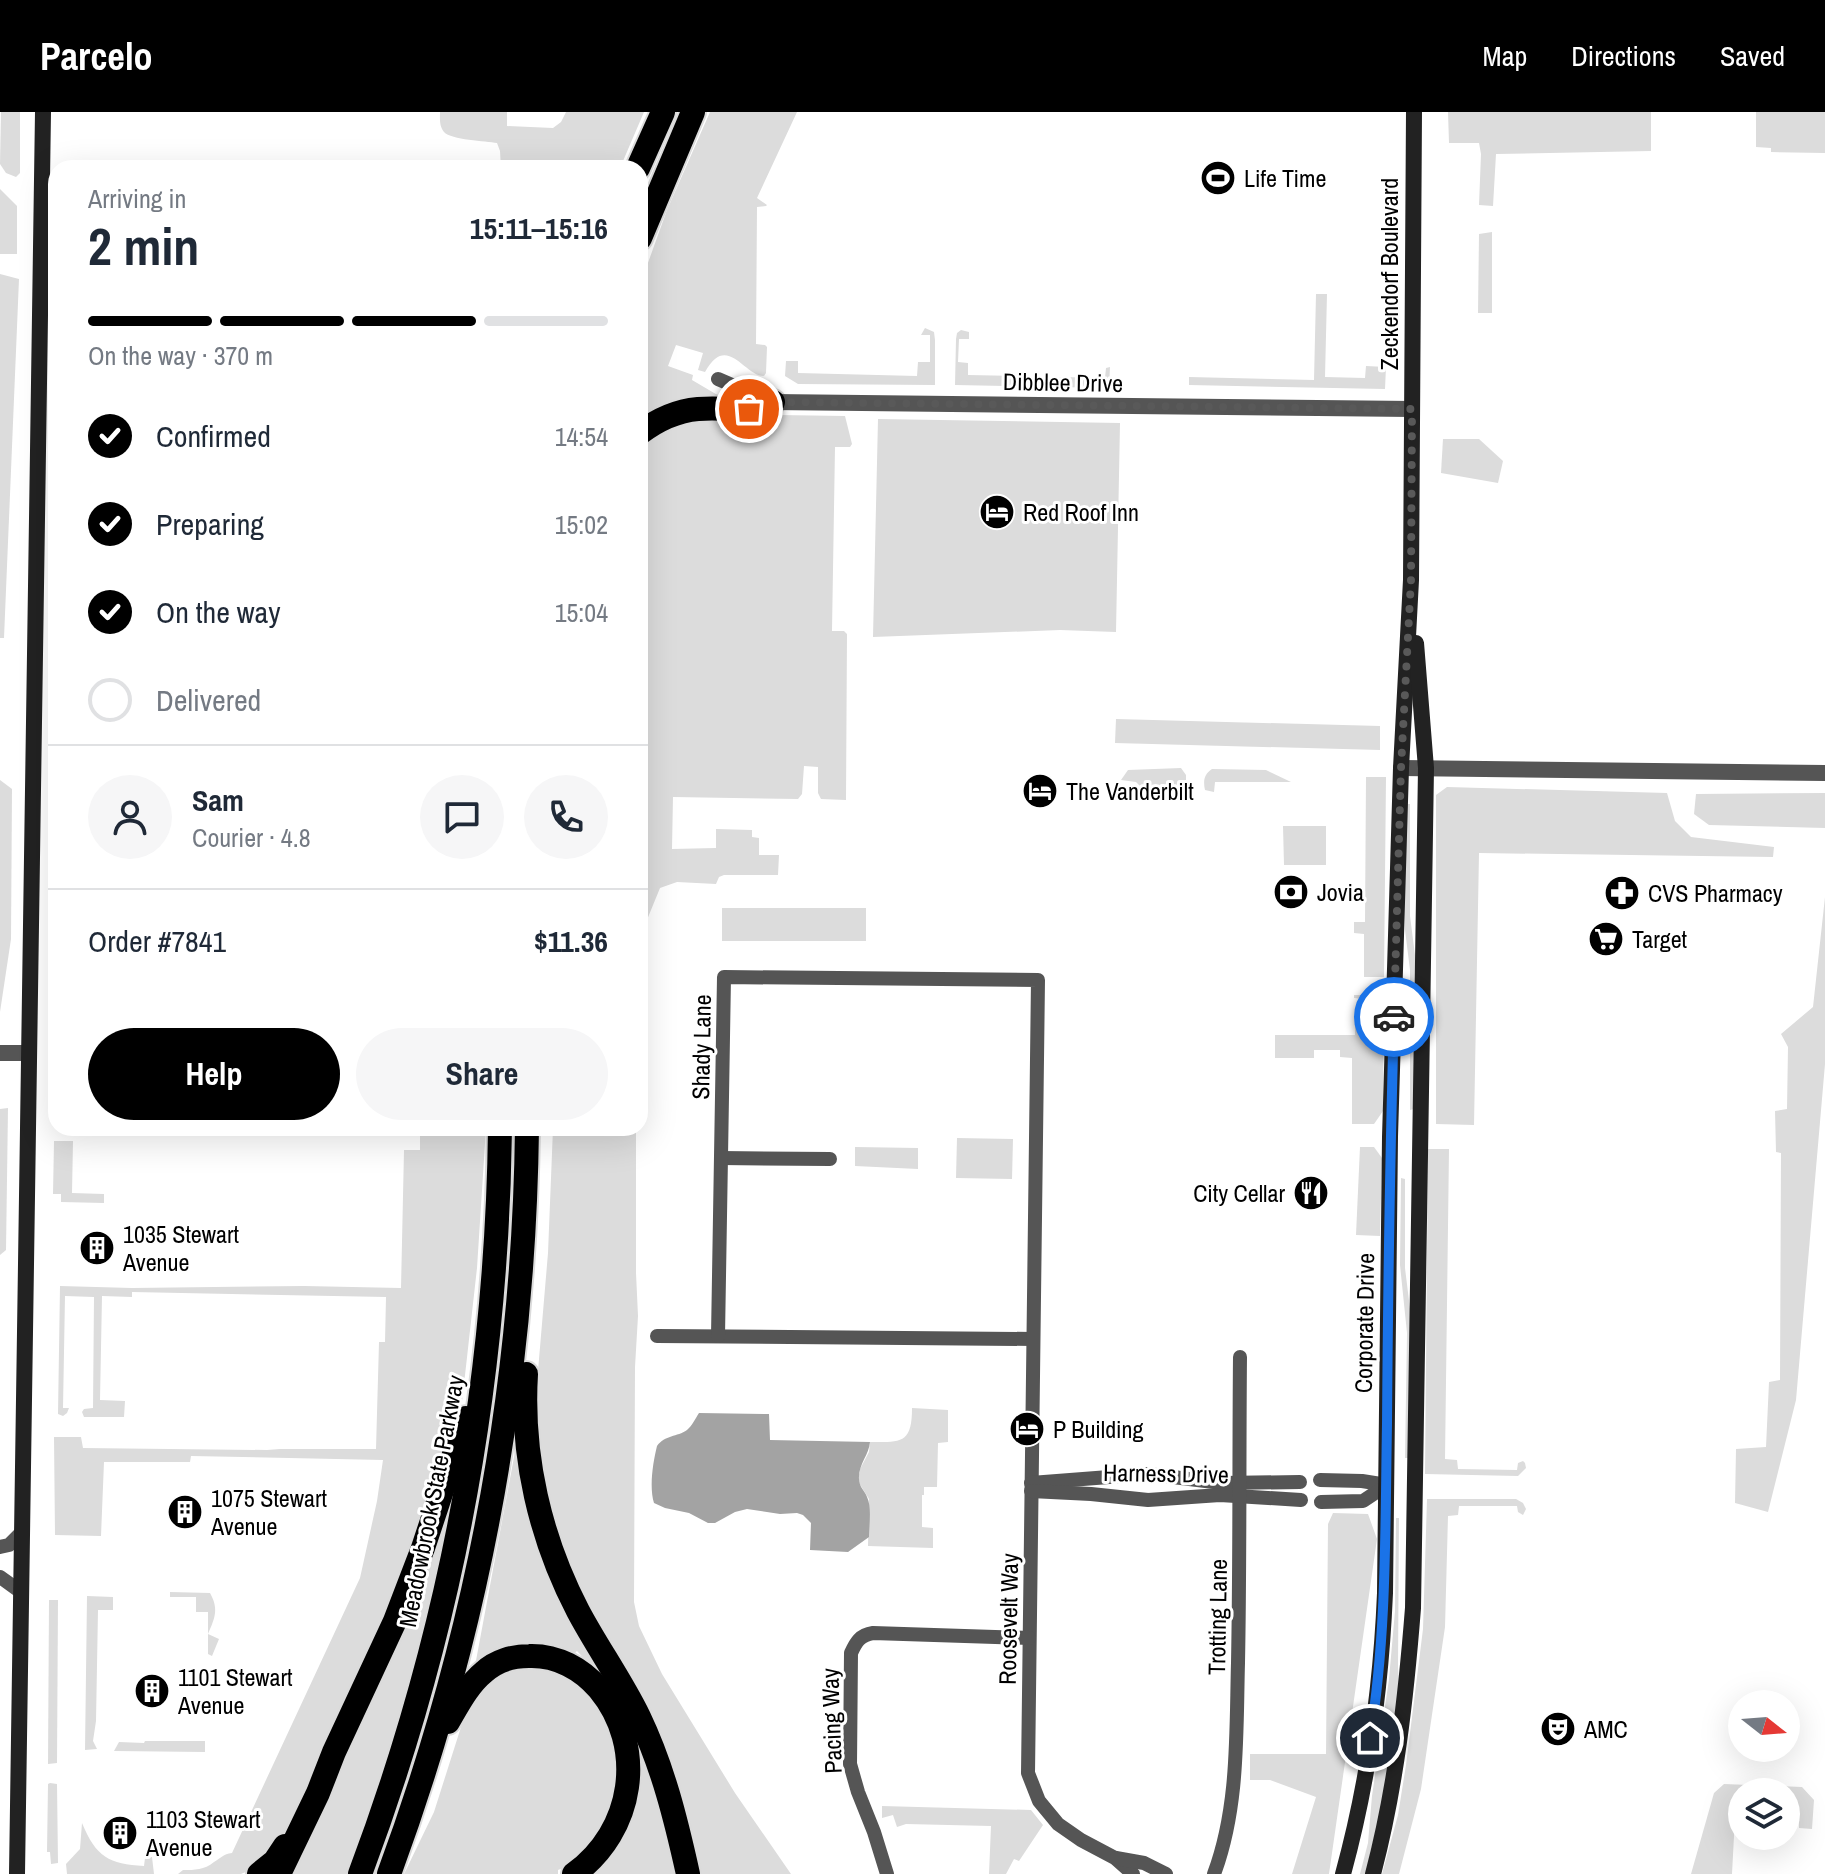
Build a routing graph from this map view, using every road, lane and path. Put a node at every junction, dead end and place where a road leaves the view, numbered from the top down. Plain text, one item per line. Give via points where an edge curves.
1 (43, 112) edge
2 (663, 112) edge
3 (693, 112) edge
4 (1414, 112) edge
5 (642, 160) edge
6 (648, 218) edge
7 (718, 379) dead end
8 (773, 402) junction
9 (1412, 409) junction
10 (648, 428) edge
11 (1411, 580) junction
12 (1401, 768) junction
13 (1426, 768) junction
14 (1825, 773) edge
15 (1038, 980) joint
16 (0, 1053) edge
17 (29, 1053) junction
18 (500, 1136) edge
19 (527, 1136) edge
20 (721, 1158) junction
21 (830, 1159) dead end
22 (522, 1276) junction
23 (657, 1336) dead end
24 (718, 1336) junction
25 (1033, 1339) junction
26 (487, 1355) junction
27 (1240, 1357) dead end
28 (1320, 1480) dead end
29 (1387, 1485) junction
30 (1031, 1487) junction
31 (1241, 1490) junction
32 (1321, 1502) dead end
33 (22, 1532) junction
34 (0, 1547) edge
35 (0, 1577) edge
36 (21, 1592) junction
37 (1029, 1638) junction
38 (431, 1750) junction
39 (334, 1752) junction
40 (1115, 1858) junction
41 (17, 1867) edge
42 (688, 1873) edge
43 (34, 1874) edge
44 (259, 1874) edge
45 (279, 1874) edge
46 (360, 1874) edge
47 (389, 1874) edge
48 (574, 1874) edge
49 (887, 1874) edge
50 (1133, 1874) edge
51 (1166, 1874) edge
52 (1214, 1874) edge
53 (1343, 1874) edge
54 (1373, 1874) edge

1 - 17 main road
2 - 5 highway
3 - 6 highway
4 - 9 main road, Zeckendorf Boulevard
7 - 8 street, Dibblee Drive
8 - 9 street, Dibblee Drive
8 - 10 highway via 749,409 688,410
9 - 11 main road, Zeckendorf Boulevard
11 - 12 main road, Zeckendorf Boulevard
11 - 13 main road, Zeckendorf Boulevard
12 - 13 street
12 - 29 main road, Corporate Drive
13 - 14 street
13 - 54 main road via 1413,1608 1401,1729
15 - 20 street, Shady Lane via 724,977
15 - 25 street, Roosevelt Way
16 - 17 street
17 - 33 main road
18 - 26 highway, Meadowbrook State Parkway
19 - 22 highway
20 - 21 street
20 - 24 street, Shady Lane
22 - 38 highway via 490,1518
22 - 42 highway via 529,1344 525,1427 537,1503 572,1599 654,1750
23 - 24 street
24 - 25 street
25 - 30 street, Roosevelt Way
26 - 39 highway via 414,1572
26 - 46 highway, Meadowbrook State Parkway via 463,1514 433,1643
27 - 31 street, Trotting Lane
28 - 29 street
29 - 32 street via 1363,1501
29 - 53 main road, Corporate Drive via 1380,1669 1364,1787
30 - 31 street, Harness Drive via 1148,1500
30 - 31 street, Harness Drive via 1148,1474
30 - 37 street, Roosevelt Way
31 - 31 street, Harness Drive via 1294,1482 1294,1500
31 - 52 street, Trotting Lane via 1236,1751 1228,1824
33 - 34 street
33 - 36 main road
35 - 36 street
36 - 41 main road
37 - 40 street, Roosevelt Way via 1028,1773 1039,1801 1058,1824
37 - 49 street, Pacing Way via 873,1633 855,1643 850,1764
38 - 47 highway
38 - 48 highway via 475,1681 498,1663 544,1656 589,1678 622,1729 628,1788 611,1835
39 - 44 highway via 280,1854
39 - 45 highway
40 - 50 street, Roosevelt Way
40 - 51 street, Roosevelt Way
41 - 43 main road

